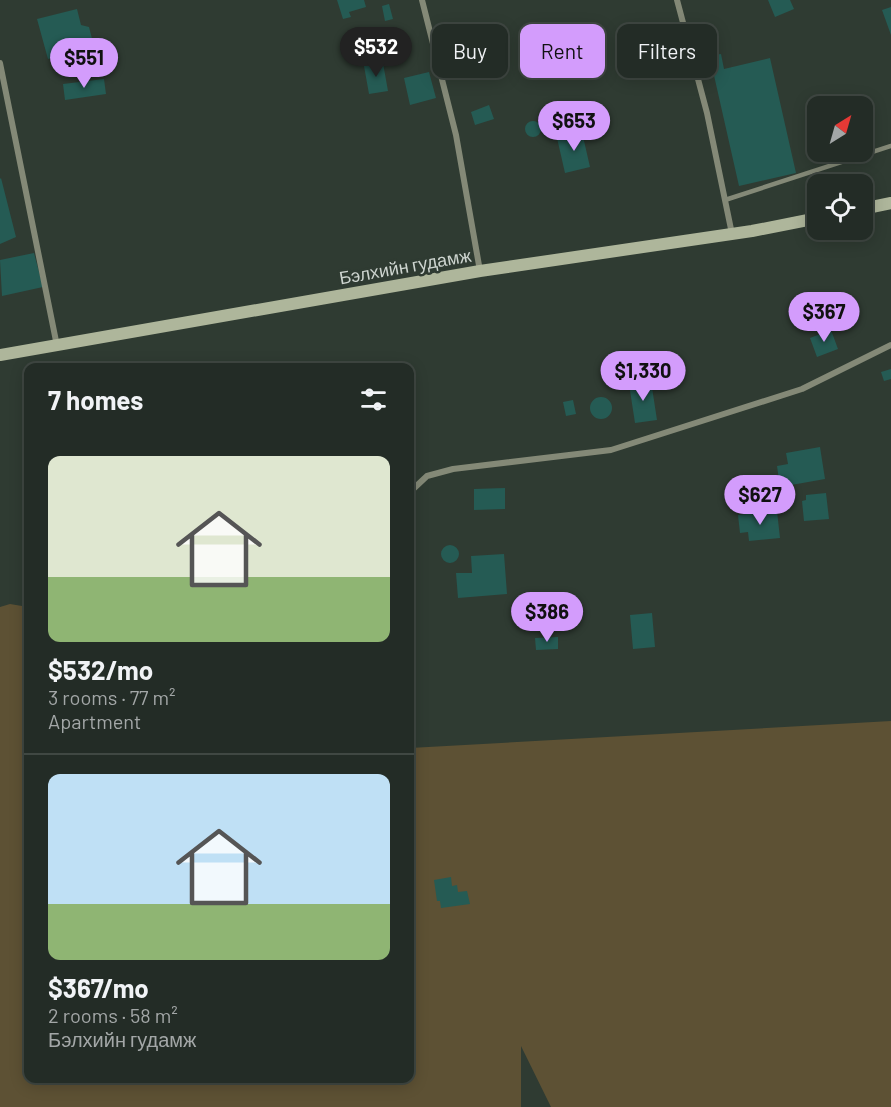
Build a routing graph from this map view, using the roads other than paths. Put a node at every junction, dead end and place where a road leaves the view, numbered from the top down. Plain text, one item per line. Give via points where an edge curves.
1 (422, 0) edge
2 (678, 0) edge
3 (0, 63) edge
4 (891, 146) edge
5 (725, 200) junction
6 (891, 203) edge
7 (873, 207) edge
8 (807, 220) edge
9 (732, 234) junction
10 (480, 271) junction
11 (891, 345) edge
12 (57, 346) junction
13 (0, 355) edge
14 (414, 488) edge

1 - 10 street via 456,135
2 - 5 street
3 - 12 street
4 - 5 lane
5 - 9 street
6 - 7 main road
8 - 9 main road, Бэлхийн гудамж
9 - 10 main road, Бэлхийн гудамж
10 - 12 main road, Бэлхийн гудамж
11 - 14 street via 802,389 611,450 453,469 427,476
12 - 13 main road, Бэлхийн гудамж

